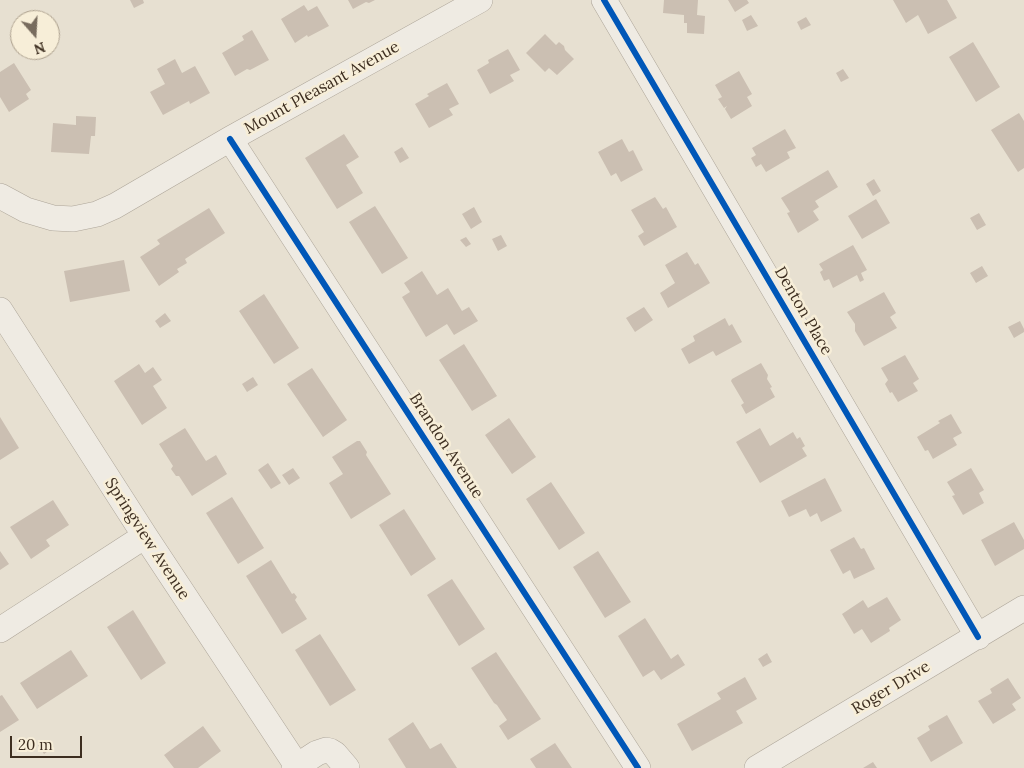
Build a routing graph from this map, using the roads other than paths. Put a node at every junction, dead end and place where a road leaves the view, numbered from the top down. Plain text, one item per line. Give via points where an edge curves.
1 (480, 0) edge
2 (604, 0) edge
3 (230, 139) junction
4 (0, 196) edge
5 (0, 310) edge
6 (144, 536) junction
7 (1024, 608) edge
8 (0, 630) edge
9 (978, 637) junction
10 (295, 767) edge
11 (346, 768) edge
12 (638, 768) edge
13 (757, 768) edge

1 - 3 street, Mount Pleasant Avenue
2 - 9 street, Denton Place
3 - 4 street, Mount Pleasant Avenue via 115,206 84,218 53,218 26,210
3 - 12 street, Brandon Avenue
5 - 6 street, Springview Avenue
6 - 8 street
6 - 10 street, Springview Avenue
7 - 9 street, Roger Drive
9 - 13 street, Roger Drive
10 - 11 street via 317,753 330,750

